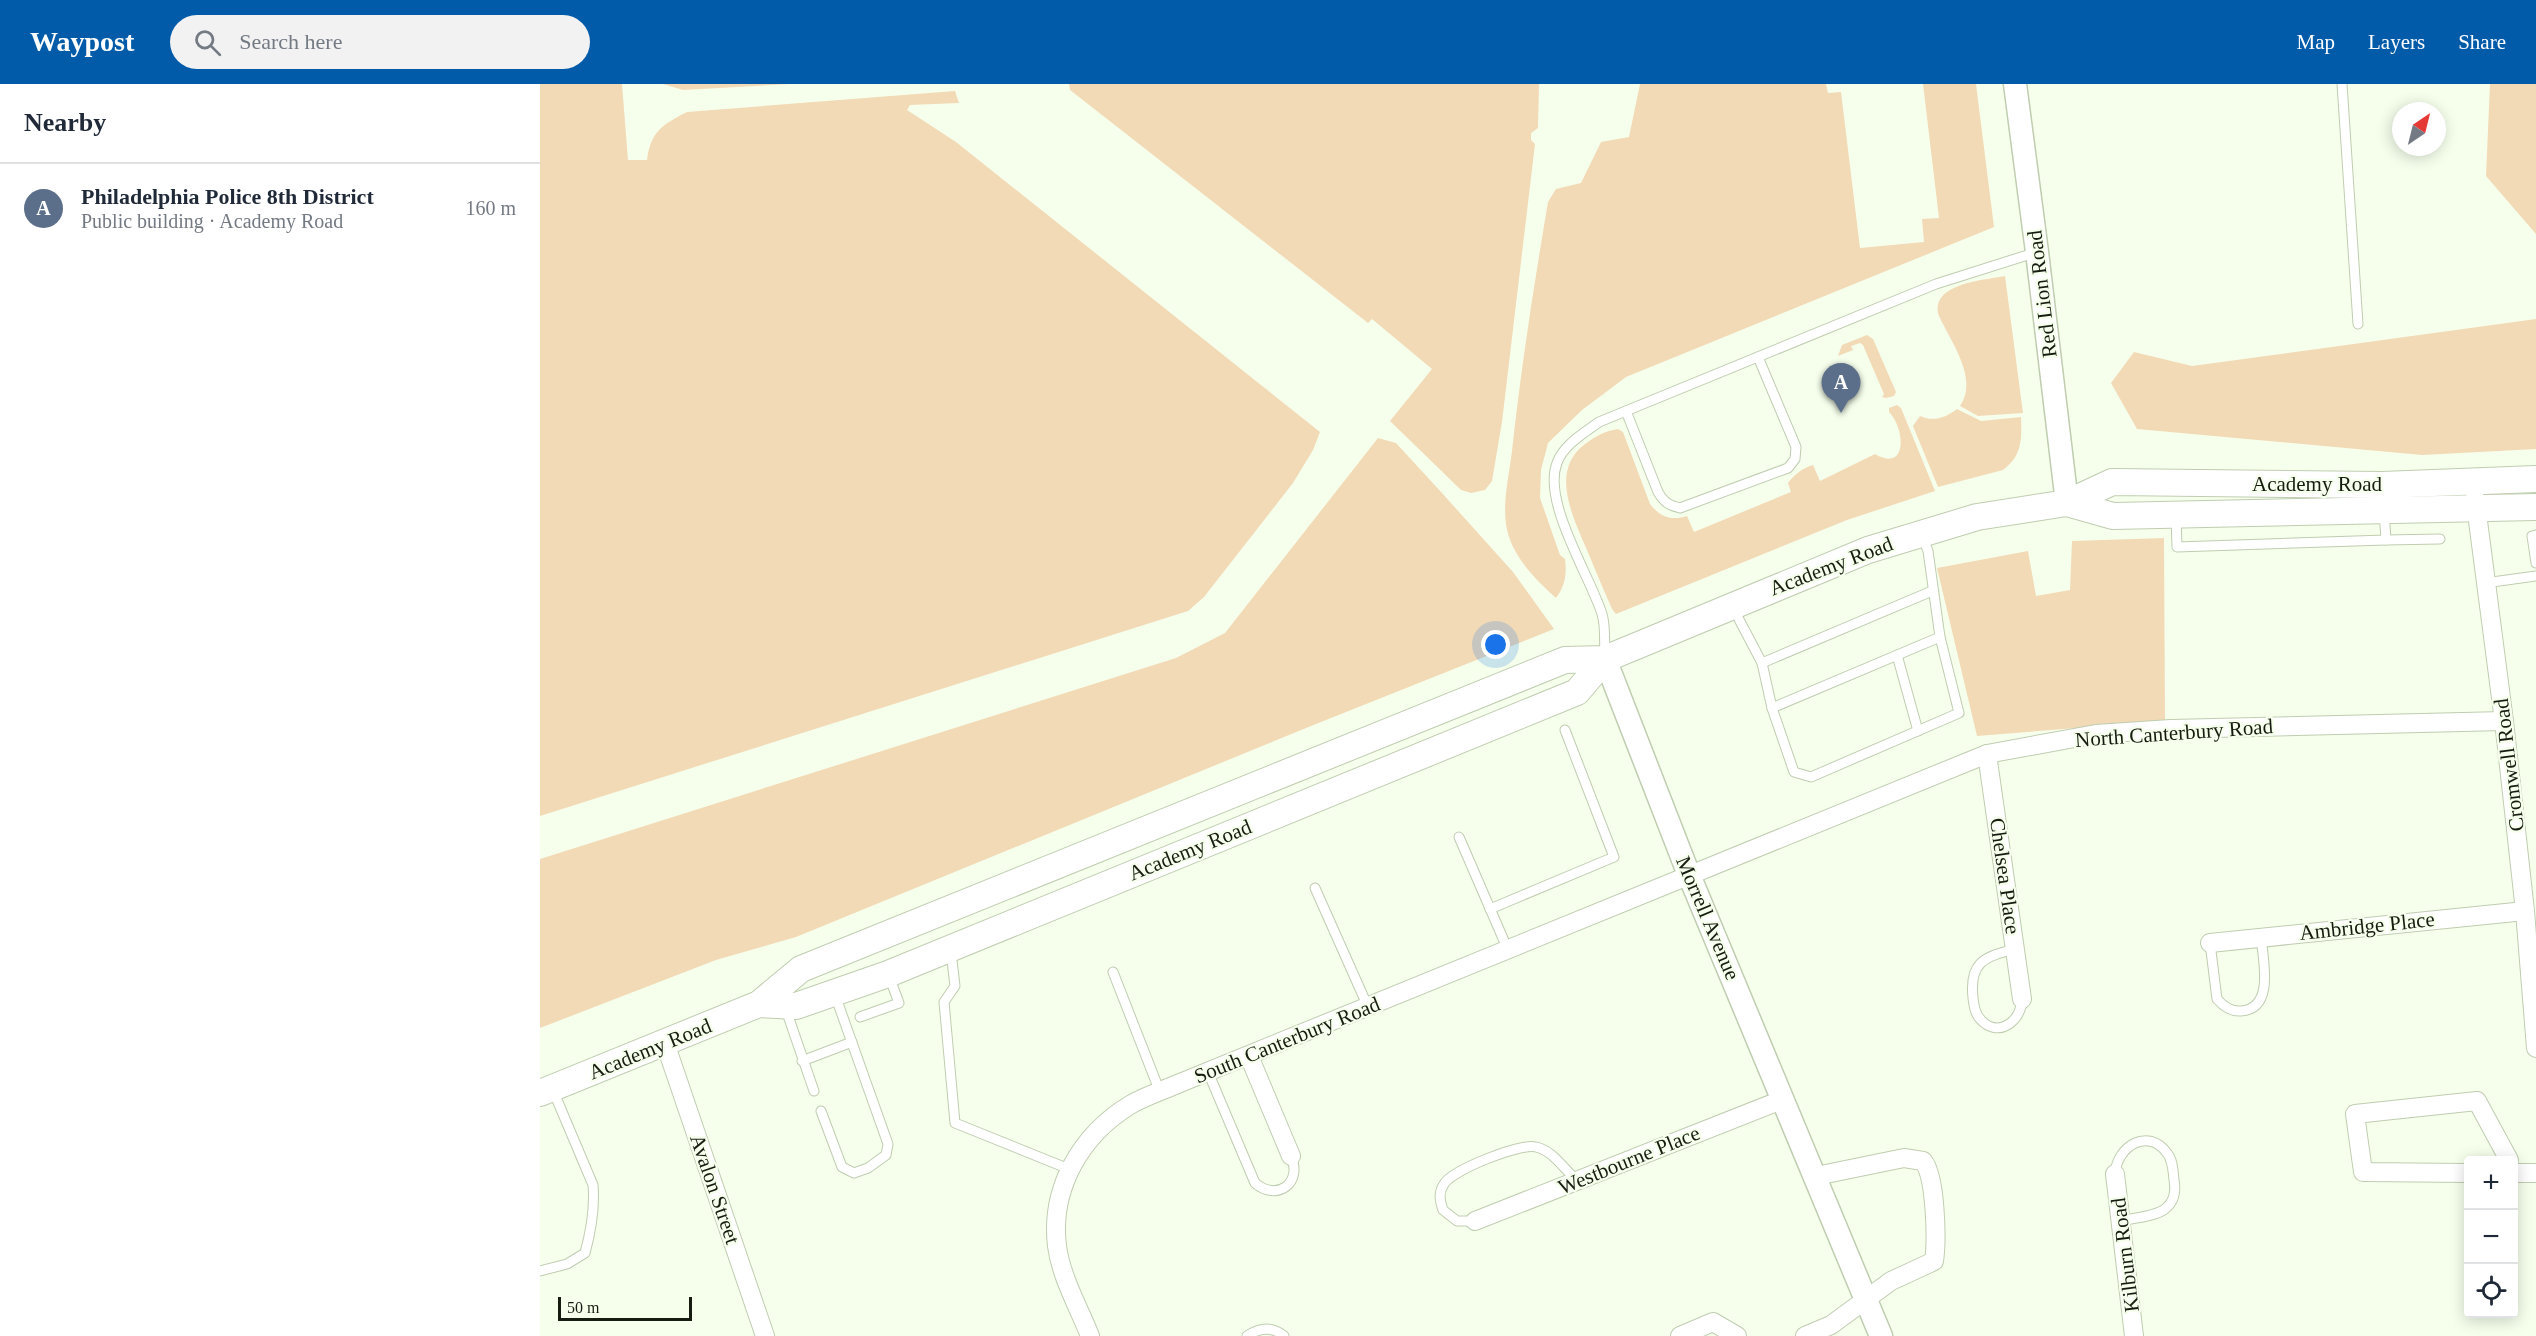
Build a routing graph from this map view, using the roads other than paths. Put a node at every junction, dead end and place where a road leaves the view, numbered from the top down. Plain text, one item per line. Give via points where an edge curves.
1 (2015, 84) edge
2 (2342, 84) edge
3 (2037, 252) junction
4 (2358, 324) dead end
5 (1758, 357) junction
6 (1626, 411) junction
7 (2536, 479) edge
8 (2475, 482) junction
9 (2383, 498) junction
10 (2067, 503) junction
11 (2536, 507) edge
12 (2475, 509) junction
13 (2175, 513) junction
14 (1921, 533) junction
15 (2536, 536) edge
16 (2440, 539) dead end
17 (2386, 540) junction
18 (2536, 563) edge
19 (2536, 576) edge
20 (2485, 583) junction
21 (1932, 591) junction
22 (1732, 606) junction
23 (1940, 637) junction
24 (1897, 656) junction
25 (1605, 659) junction
26 (1762, 663) junction
27 (1772, 708) junction
28 (2504, 721) junction
29 (1564, 730) dead end
30 (1918, 731) junction
31 (1988, 754) junction
32 (1459, 837) dead end
33 (1689, 875) junction
34 (1315, 888) dead end
35 (1491, 909) junction
36 (2525, 911) junction
37 (2261, 938) junction
38 (2210, 944) joint
39 (951, 948) junction
40 (2015, 948) junction
41 (1508, 950) junction
42 (1113, 972) dead end
43 (888, 974) junction
44 (834, 994) junction
45 (2022, 999) joint
46 (772, 1004) junction
47 (1368, 1008) junction
48 (860, 1017) dead end
49 (852, 1042) junction
50 (665, 1043) junction
51 (2536, 1048) edge
52 (1249, 1056) junction
53 (802, 1061) junction
54 (1208, 1072) junction
55 (546, 1091) edge
56 (814, 1091) dead end
57 (1160, 1092) junction
58 (1784, 1099) junction
59 (821, 1111) dead end
60 (1291, 1156) joint
61 (2506, 1156) edge
62 (1068, 1169) junction
63 (2518, 1170) edge
64 (2464, 1173) edge
65 (2536, 1173) edge
66 (2115, 1174) joint
67 (1815, 1176) junction
68 (1578, 1181) junction
69 (1475, 1221) joint
70 (2120, 1221) junction
71 (540, 1271) edge
72 (1866, 1301) junction
73 (765, 1336) edge
74 (1090, 1336) edge
75 (1247, 1336) edge
76 (1284, 1336) edge
77 (1680, 1336) edge
78 (1737, 1336) edge
79 (1805, 1336) edge
80 (1881, 1336) edge
81 (2134, 1336) edge

1 - 3 street, Red Lion Road
2 - 4 lane
3 - 5 lane via 1936,284
3 - 10 street, Red Lion Road
5 - 6 lane
5 - 6 lane via 1796,447 1795,459 1788,468 1680,508 1671,506 1658,492
6 - 25 lane via 1599,422 1572,442 1557,463 1553,486 1603,616
7 - 8 main road, Academy Road
8 - 9 main road, Academy Road
8 - 12 street, Cromwell Road
9 - 10 main road, Academy Road via 2112,482
9 - 12 main road, Academy Road
9 - 13 main road, Academy Road
9 - 17 lane
10 - 13 main road, Academy Road via 2113,516
10 - 14 main road, Academy Road via 1977,517
11 - 12 main road, Academy Road
12 - 20 street, Cromwell Road
13 - 17 lane via 2177,547
14 - 21 lane via 1928,551
14 - 22 main road, Academy Road via 1824,567
15 - 18 lane via 2532,536
16 - 17 lane
19 - 20 lane
20 - 28 street, Cromwell Road
21 - 23 lane
21 - 26 lane
22 - 25 main road, Academy Road
22 - 26 lane
23 - 24 lane
23 - 30 lane via 1959,713
24 - 27 lane
24 - 30 lane
25 - 33 street, Morrell Avenue
25 - 39 main road, Academy Road via 1577,692
25 - 46 main road, Academy Road via 1564,660 801,969
26 - 27 lane
27 - 30 lane via 1794,772 1811,777
28 - 31 street, North Canterbury Road via 2171,729 2096,734
28 - 36 street, Cromwell Road
29 - 35 lane via 1614,857
31 - 33 street, North Canterbury Road
31 - 40 street, Chelsea Place
32 - 35 lane
33 - 41 street, South Canterbury Road
33 - 58 street, Morrell Avenue
34 - 47 lane
35 - 41 lane
36 - 37 street, Ambridge Place
36 - 51 street, Cromwell Road
37 - 38 street, Ambridge Place
37 - 38 lane via 2264,992 2255,1006 2239,1012 2217,999
39 - 43 main road, Academy Road
39 - 62 lane via 955,986 944,1002 955,1124
40 - 45 street, Chelsea Place
40 - 45 lane via 1993,954 1977,966 1971,986 1979,1019 1993,1027 2008,1025 2020,1014
41 - 47 street, South Canterbury Road
42 - 57 lane
43 - 44 main road, Academy Road
43 - 48 lane via 899,1003
44 - 46 main road, Academy Road via 796,1006
44 - 49 lane
46 - 50 main road, Academy Road
46 - 53 lane
47 - 52 street, South Canterbury Road
49 - 53 lane
49 - 59 lane via 888,1144 886,1155 854,1173 842,1167
50 - 55 main road, Academy Road
50 - 73 street, Avalon Street
52 - 54 street, South Canterbury Road
52 - 60 street
53 - 56 lane
54 - 57 street, South Canterbury Road
54 - 60 lane via 1255,1183 1268,1191 1289,1184 1295,1170
55 - 71 lane via 592,1185 594,1197 585,1253 567,1264
57 - 62 street, South Canterbury Road via 1131,1104 1094,1133
58 - 67 street, Morrell Avenue
58 - 68 street, Westbourne Place
61 - 64 street via 2477,1101 2355,1114 2363,1172
62 - 74 street, South Canterbury Road via 1057,1209 1057,1247
63 - 65 street
66 - 70 street, Kilburn Road
66 - 70 lane via 2125,1148 2152,1142 2172,1161 2176,1188 2163,1210
67 - 72 street, Morrell Avenue
67 - 72 street via 1904,1158 1923,1161 1928,1167 1934,1261 1892,1281
68 - 69 street, Westbourne Place
68 - 69 lane via 1546,1150 1519,1146 1456,1173 1443,1185 1443,1210 1457,1221
70 - 81 street, Kilburn Road
72 - 79 street via 1831,1325
72 - 80 street, Morrell Avenue
75 - 76 lane via 1272,1329
77 - 78 street via 1713,1322

